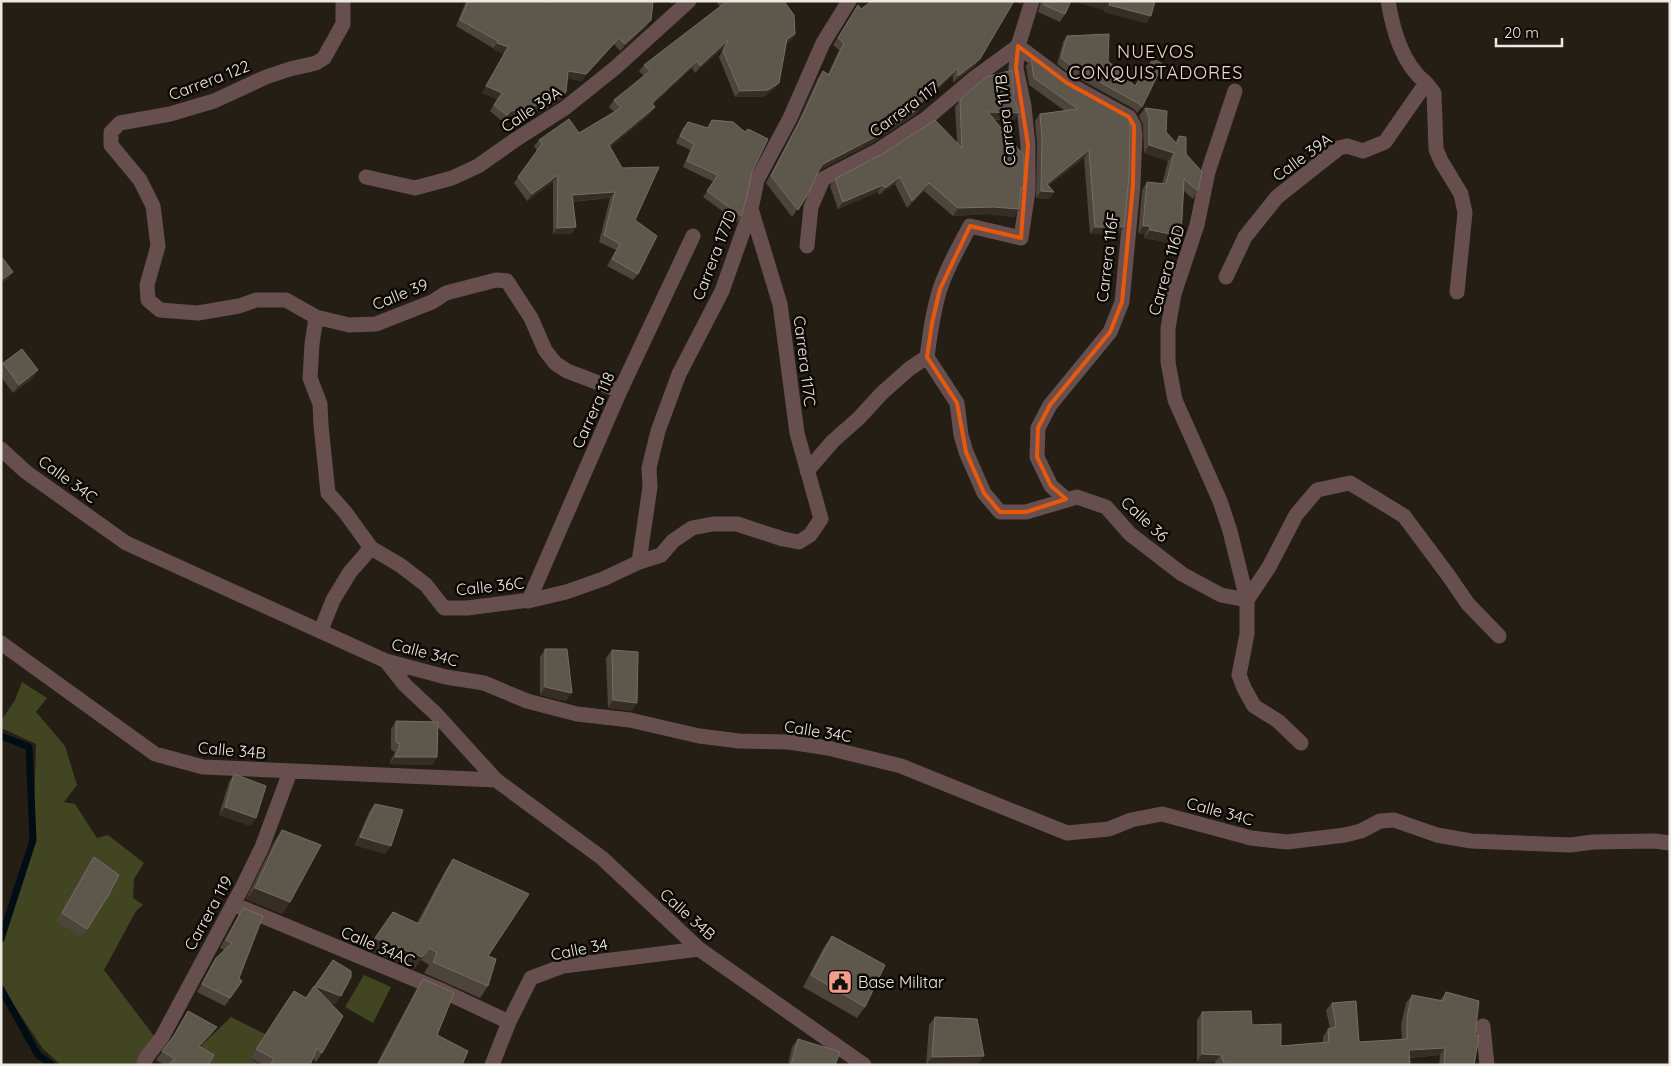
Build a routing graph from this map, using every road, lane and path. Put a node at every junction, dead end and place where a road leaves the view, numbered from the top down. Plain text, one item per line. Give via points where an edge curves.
1 (343, 1) edge
2 (689, 1) edge
3 (1032, 1) edge
4 (1388, 1) edge
5 (847, 2) edge
6 (1018, 46) junction
7 (1426, 83) junction
8 (1236, 91) dead end
9 (366, 177) dead end
10 (751, 209) junction
11 (693, 236) dead end
12 (807, 246) dead end
13 (1226, 277) dead end
14 (1457, 292) dead end
15 (148, 300) joint
16 (316, 317) junction
17 (927, 357) junction
18 (620, 391) junction
19 (1, 449) edge
20 (807, 471) junction
21 (1066, 499) junction
22 (821, 518) joint
23 (371, 548) junction
24 (639, 562) junction
25 (529, 600) junction
26 (1247, 600) junction
27 (321, 630) junction
28 (1499, 636) dead end
29 (1, 643) edge
30 (386, 661) junction
31 (1301, 743) dead end
32 (290, 772) junction
33 (496, 780) junction
34 (1670, 843) edge
35 (233, 904) junction
36 (698, 949) junction
37 (509, 1022) junction
38 (1483, 1026) dead end
39 (144, 1065) edge
40 (492, 1065) edge
41 (864, 1065) edge
42 (1487, 1065) edge

1 - 15 street, Carrera 122 via 343,24 324,58 316,63 266,77 214,100 170,114 120,123 111,132 111,145 140,180 153,206 158,246 147,285
2 - 9 street, Calle 39A via 565,108 478,166 452,178 415,188
3 - 6 street
4 - 7 street via 1402,51
5 - 10 street, Carrera 177D via 823,43 758,180
6 - 12 street, Carrera 117 via 927,118 876,151 823,179 811,207
6 - 17 street, Carrera 117B via 1016,68 1028,144 1028,192 1021,238 970,226 940,289
6 - 21 street, Carrera 116F via 1067,83 1129,117 1134,126 1133,185 1122,302 1110,332 1050,405 1038,428 1037,457 1051,486
7 - 13 street, Calle 39A via 1385,142 1362,151 1347,146 1339,148 1277,197 1245,237
7 - 14 street via 1434,93 1436,148 1461,194 1465,213
8 - 26 street, Carrera 116D via 1208,172 1196,225 1174,294 1168,328 1168,362 1175,400 1220,501
10 - 20 street, Carrera 117C via 780,304 797,433
10 - 24 street, Carrera 177D via 722,291 679,374 658,431 649,468 650,487
11 - 18 street, Carrera 118
15 - 16 street, Calle 39 via 160,310 198,313 256,300 286,300
16 - 18 street, Calle 39 via 349,325 376,324 432,302 446,293 496,280 507,281 555,363 567,371
16 - 23 street, Calle 36C via 310,378 320,404 328,493
17 - 20 street via 882,393
17 - 21 street, Calle 36 via 957,403 966,452 984,493 1000,512 1026,512
18 - 25 street, Carrera 118
19 - 27 street, Calle 34C via 26,472 126,542
20 - 22 street, Carrera 117C
21 - 26 street, Calle 36 via 1078,497 1106,507 1130,534 1182,574 1221,595
22 - 24 street, Calle 36C via 810,534 799,542 737,524 692,528 661,555
23 - 25 street, Calle 36C via 426,585 444,608
23 - 27 street via 350,572 333,600
24 - 25 street, Calle 36C via 566,592
26 - 28 street via 1269,567 1296,515 1317,490 1350,483 1404,516 1468,604
26 - 31 street via 1247,634 1239,675 1254,706 1278,721
27 - 30 street, Calle 34C
29 - 32 street, Calle 34B via 155,754 203,767
30 - 33 street, Calle 34B
30 - 34 street, Calle 34C via 484,683 527,701 577,714 630,720 698,736 828,748 901,766 1067,833 1109,829 1131,820 1162,814 1251,838 1287,842 1345,835 1362,831 1380,821 1394,820 1437,835 1471,841 1570,845 1594,842
32 - 33 street, Calle 34B
32 - 35 street, Carrera 119 via 262,847
33 - 36 street, Calle 34B via 602,858
35 - 37 street, Calle 34AC via 443,991
35 - 39 street, Carrera 119
36 - 37 street, Calle 34 via 563,966 531,978
36 - 41 street, Calle 34B
37 - 40 street, Calle 34
38 - 42 street

